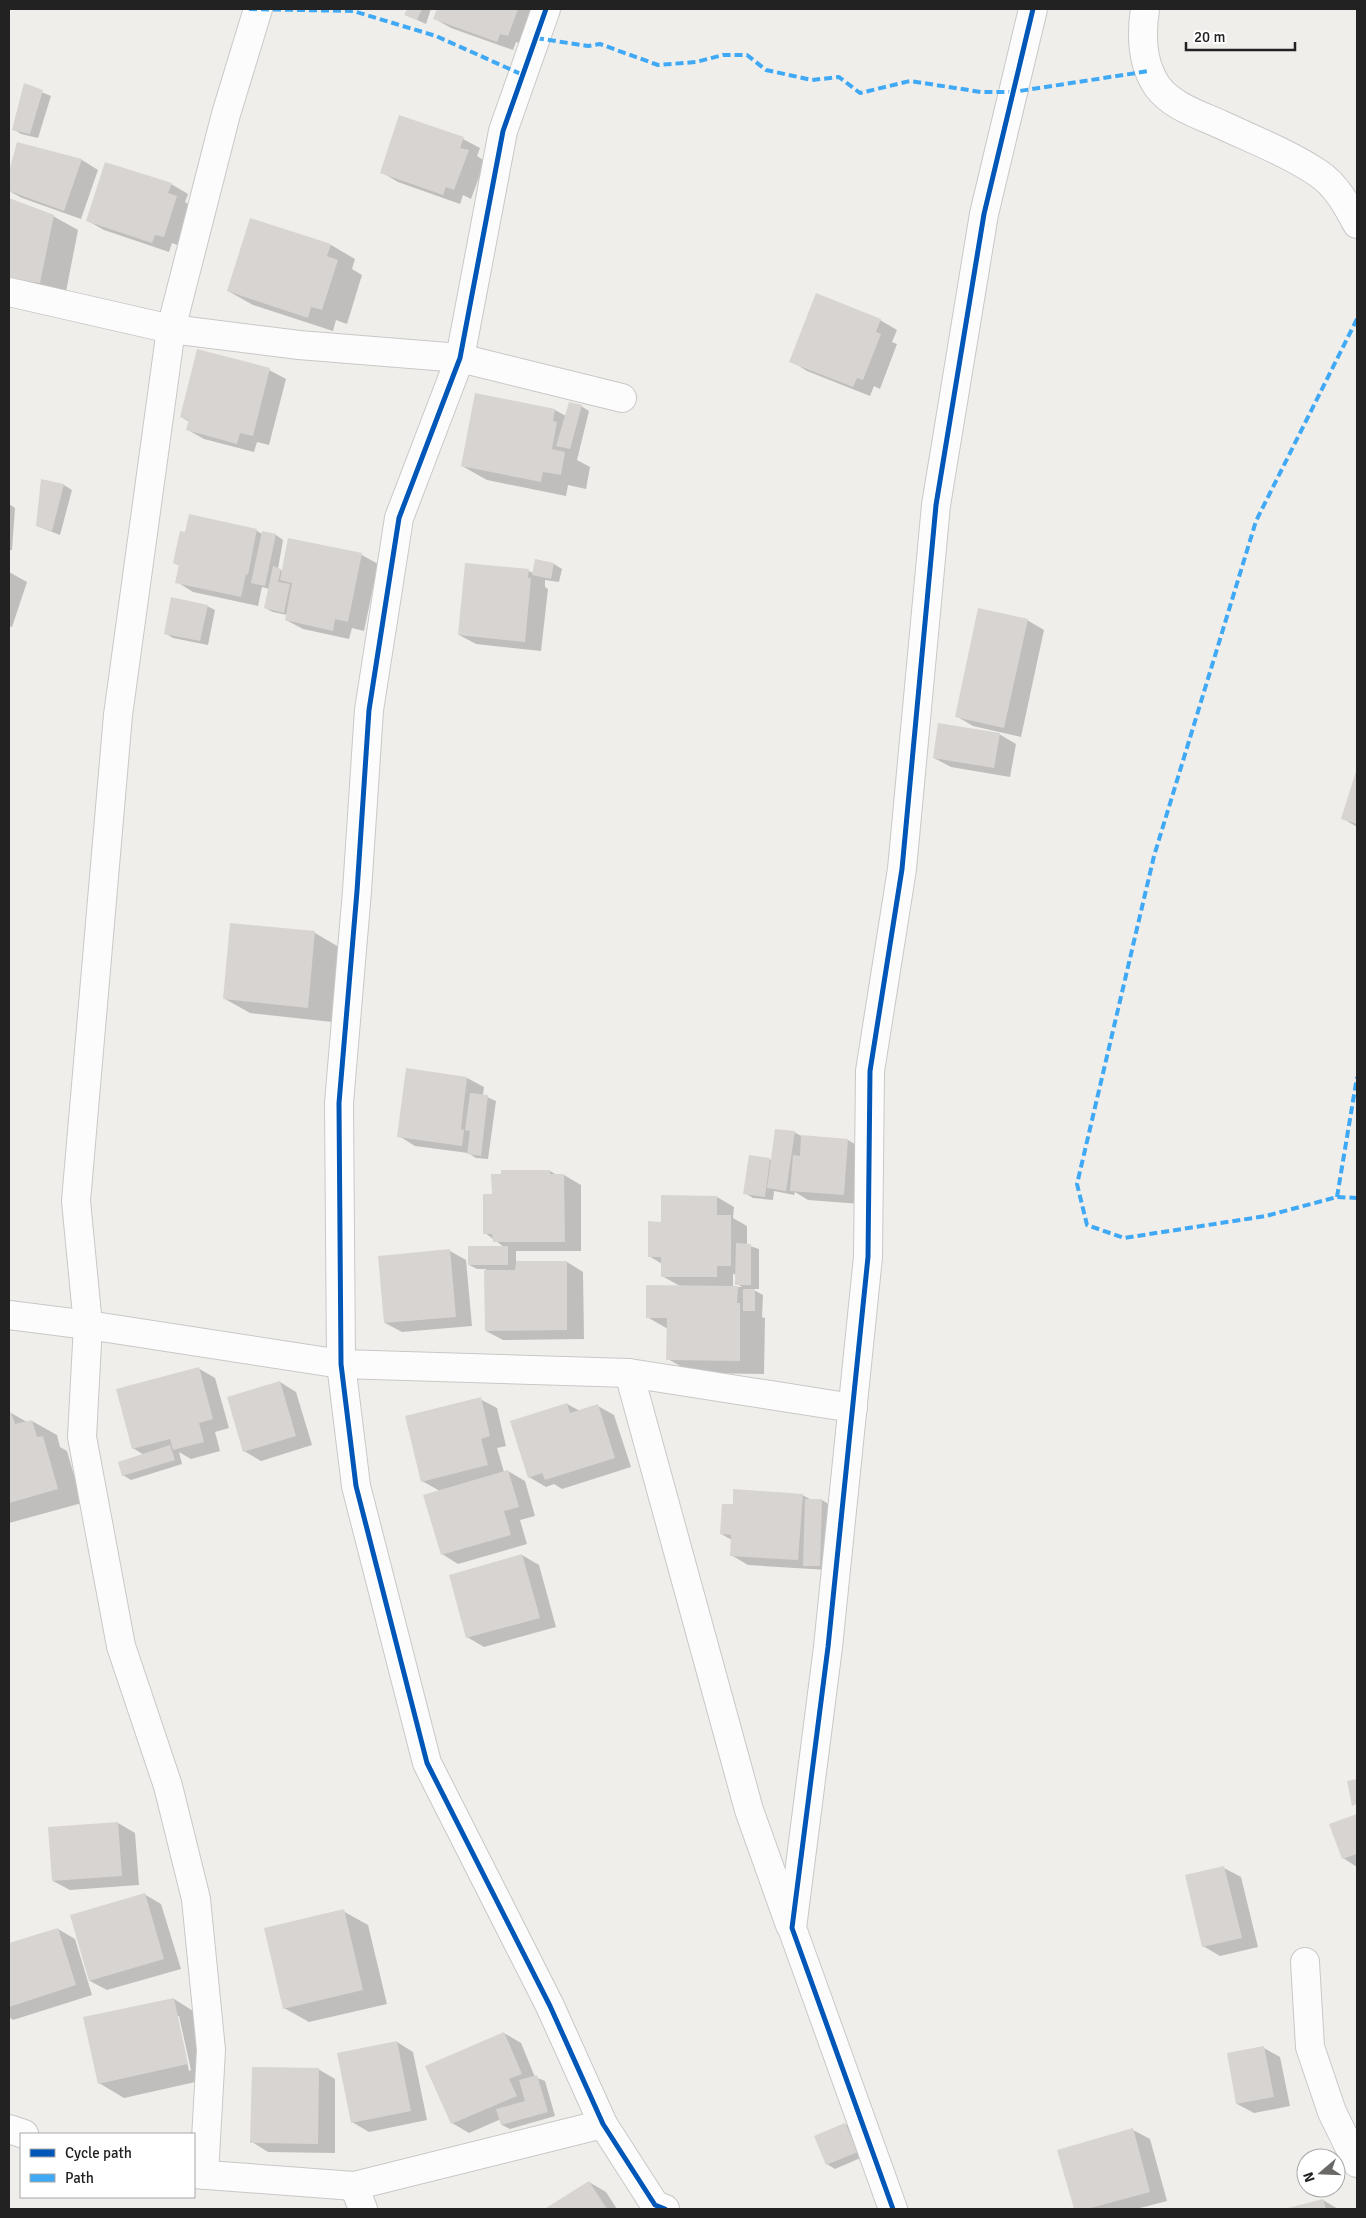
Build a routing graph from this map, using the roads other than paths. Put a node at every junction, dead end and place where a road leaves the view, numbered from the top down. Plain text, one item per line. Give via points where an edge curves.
1 (258, 9) edge
2 (546, 9) edge
3 (1033, 9) edge
4 (1145, 9) edge
5 (1357, 224) edge
6 (9, 292) edge
7 (171, 329) junction
8 (460, 358) junction
9 (622, 398) dead end
10 (9, 1315) edge
11 (88, 1325) junction
12 (341, 1364) junction
13 (628, 1373) junction
14 (853, 1408) junction
15 (792, 1928) junction
16 (1305, 1962) dead end
17 (602, 2124) junction
18 (9, 2129) edge
19 (21, 2133) edge
20 (1357, 2164) edge
21 (199, 2174) edge
22 (358, 2198) edge
23 (665, 2209) edge
24 (893, 2209) edge

1 - 7 street via 226,114
2 - 8 street via 503,131
3 - 14 street via 984,214 936,505 902,869 870,1071 868,1257
4 - 5 street via 1142,26 1144,50 1149,71 1158,87 1188,110 1285,154 1319,174 1340,194
6 - 7 street
7 - 8 street via 299,345
7 - 11 street via 118,715 76,1201
8 - 9 street
8 - 12 street via 399,518 369,710 339,1103
10 - 11 street
11 - 12 street
11 - 21 street via 82,1438 122,1646 168,1786 196,1899 211,2050
12 - 13 street
12 - 17 street via 356,1486 427,1764 550,2006
13 - 14 street
13 - 15 street via 749,1810
14 - 15 street via 828,1647
15 - 24 street
16 - 20 street via 1310,2047 1332,2112
17 - 22 street
17 - 23 street via 655,2206
18 - 19 street
21 - 22 street

